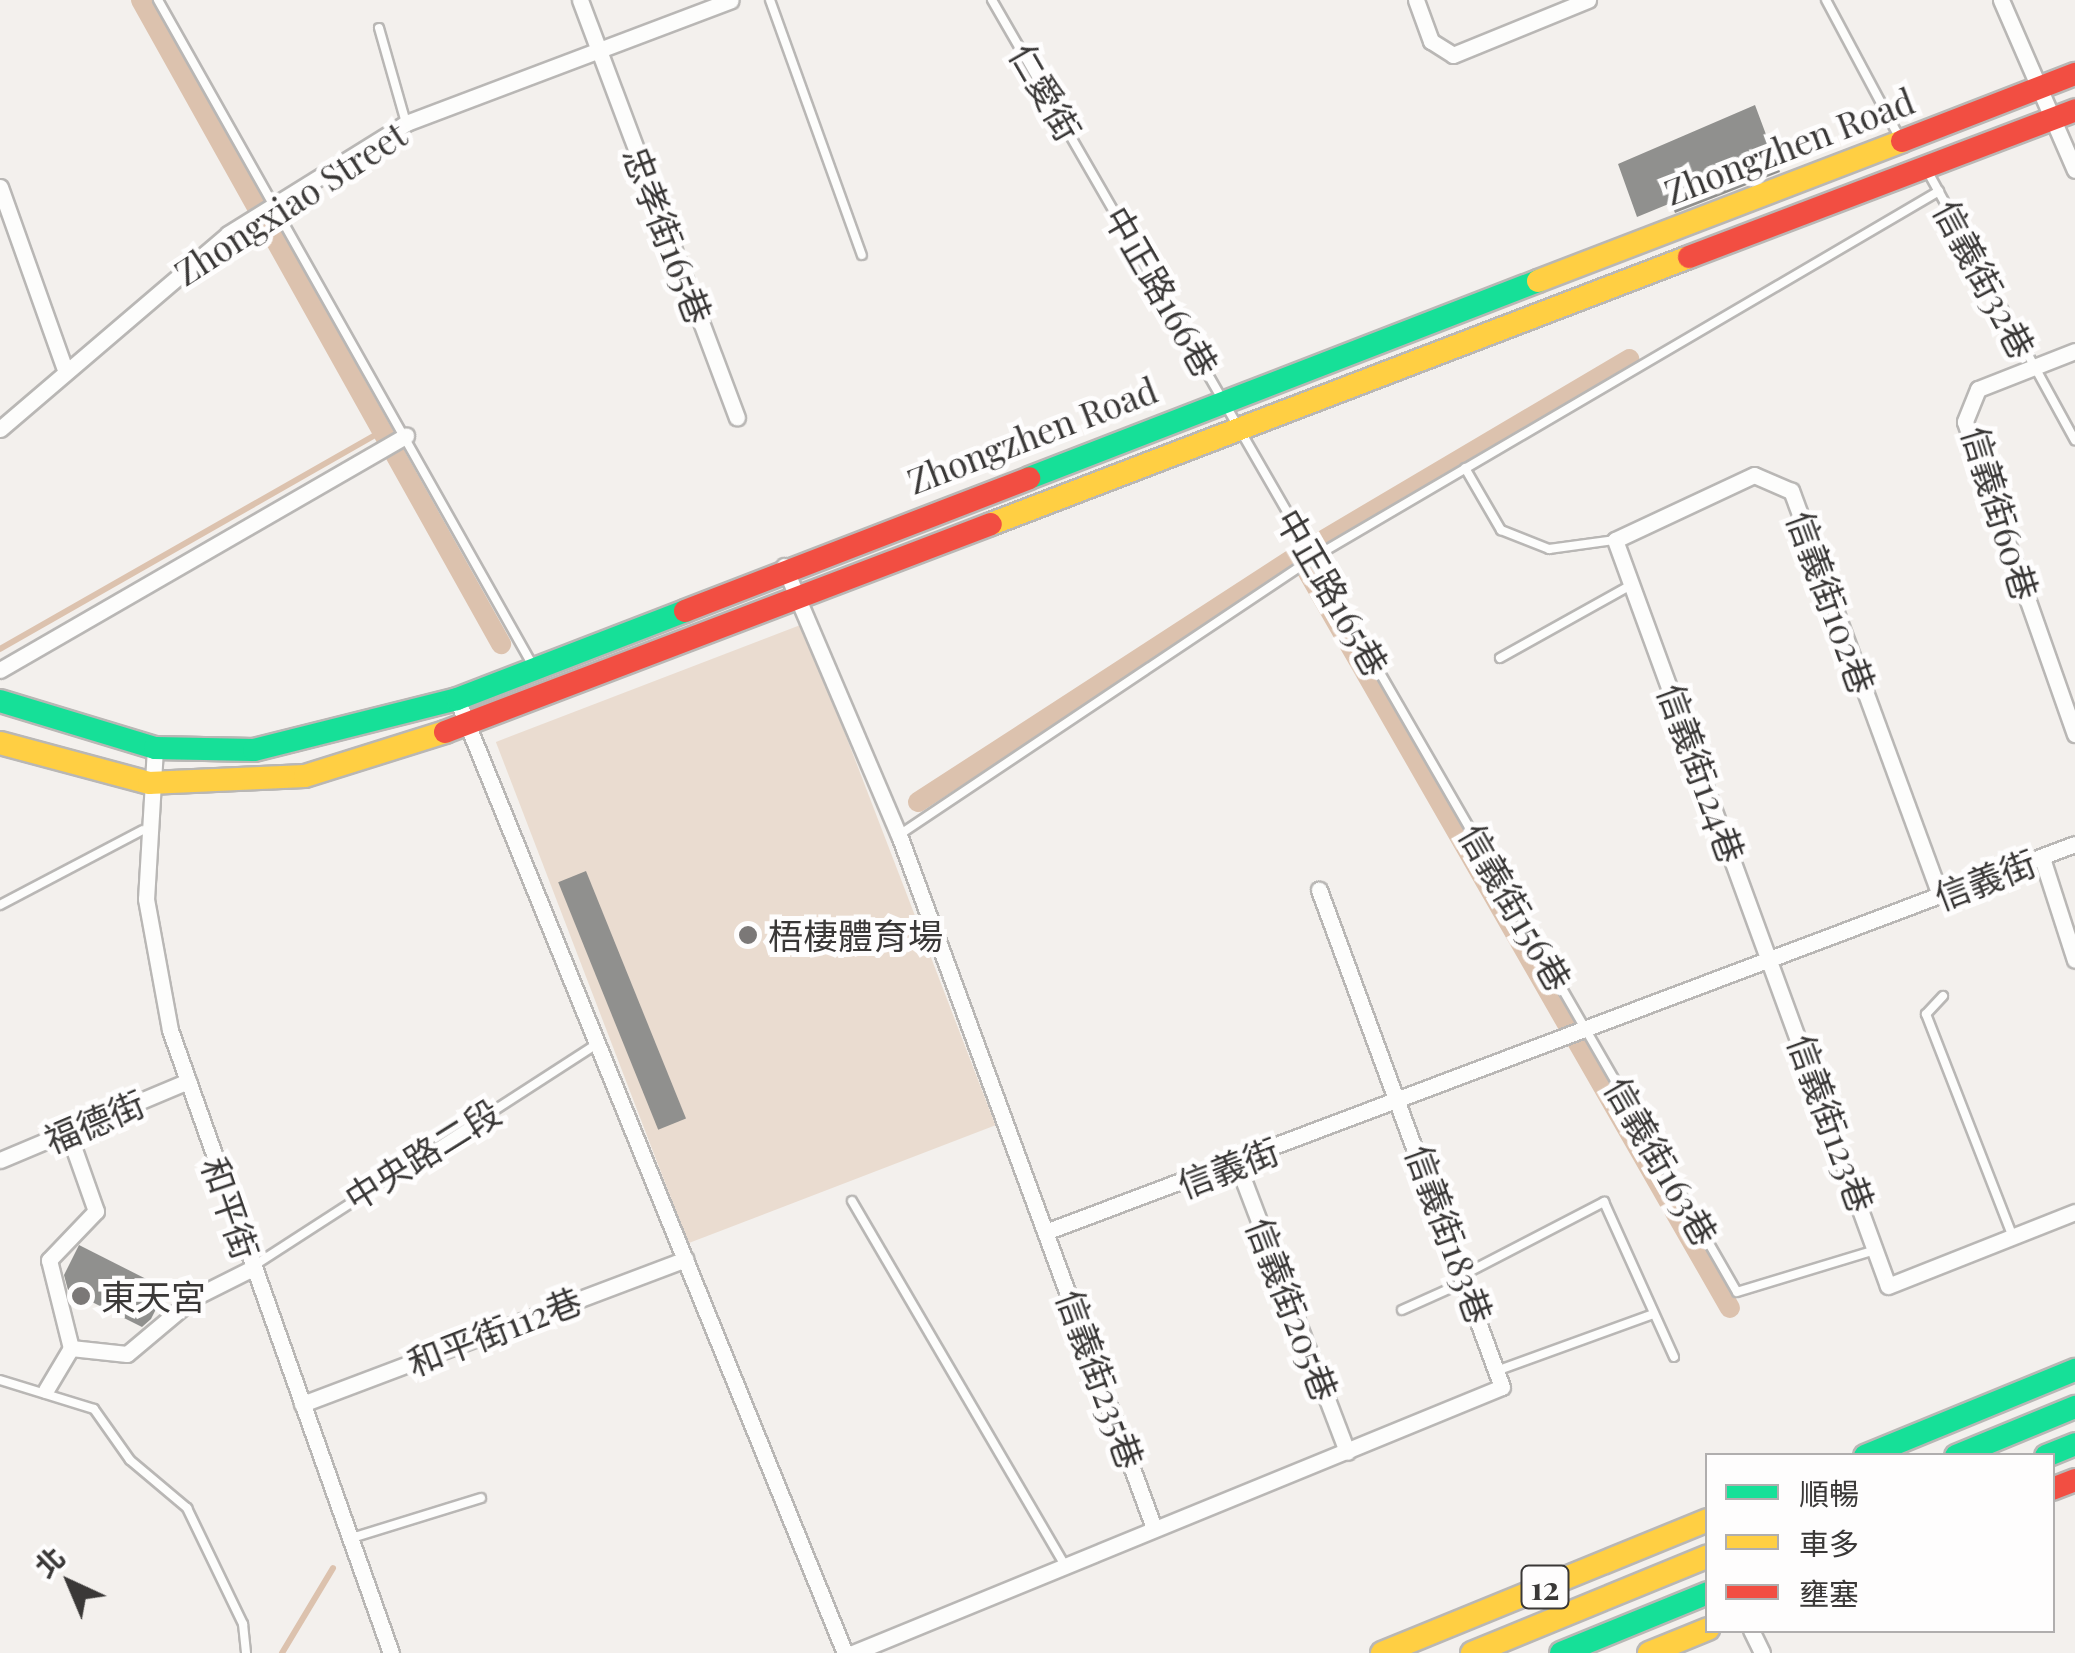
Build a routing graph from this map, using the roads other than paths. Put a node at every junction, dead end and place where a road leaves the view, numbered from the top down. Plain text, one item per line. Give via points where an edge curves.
1 (158, 0) edge
2 (580, 0) edge
3 (731, 0) edge
4 (770, 0) edge
5 (992, 0) edge
6 (1416, 0) edge
7 (1588, 0) edge
8 (1826, 0) edge
9 (2001, 0) edge
10 (379, 28) dead end
11 (599, 54) junction
12 (2075, 74) edge
13 (2039, 89) junction
14 (2065, 114) edge
15 (406, 122) junction
16 (1902, 141) junction
17 (1926, 169) junction
18 (2075, 170) edge
19 (1100, 183) joint
20 (0, 187) edge
21 (1938, 191) junction
22 (277, 204) junction
23 (862, 255) dead end
24 (2075, 351) edge
25 (64, 366) junction
26 (2031, 367) junction
27 (1224, 399) junction
28 (737, 417) dead end
29 (1240, 428) junction
30 (0, 429) edge
31 (406, 436) junction
32 (2075, 440) edge
33 (1465, 468) junction
34 (1615, 540) junction
35 (1311, 559) junction
36 (784, 566) junction
37 (1632, 585) junction
38 (796, 596) junction
39 (1500, 658) dead end
40 (532, 664) junction
41 (0, 670) edge
42 (457, 700) junction
43 (0, 701) edge
44 (465, 727) junction
45 (2075, 734) edge
46 (0, 743) edge
47 (155, 748) junction
48 (148, 783) junction
49 (1445, 783) joint
50 (143, 830) junction
51 (899, 835) junction
52 (2075, 844) edge
53 (2042, 858) junction
54 (1320, 890) dead end
55 (1940, 896) junction
56 (0, 905) edge
57 (2075, 960) edge
58 (1772, 961) junction
59 (1944, 996) dead end
60 (1586, 1031) junction
61 (597, 1044) junction
62 (188, 1081) junction
63 (1400, 1098) junction
64 (68, 1132) junction
65 (0, 1160) edge
66 (1238, 1166) junction
67 (852, 1201) dead end
68 (2075, 1212) edge
69 (1048, 1231) junction
70 (2013, 1237) junction
71 (1878, 1249) junction
72 (686, 1259) junction
73 (251, 1268) junction
74 (1466, 1277) junction
75 (1402, 1310) dead end
76 (1651, 1315) junction
77 (71, 1348) junction
78 (1674, 1357) dead end
79 (1498, 1370) junction
80 (2075, 1370) edge
81 (0, 1380) edge
82 (46, 1390) junction
83 (302, 1404) junction
84 (2075, 1407) edge
85 (1347, 1452) junction
86 (1873, 1453) edge
87 (1963, 1453) edge
88 (482, 1498) dead end
89 (1705, 1527) edge
90 (1154, 1528) junction
91 (349, 1538) junction
92 (1705, 1557) edge
93 (1064, 1564) junction
94 (1705, 1593) edge
95 (1705, 1630) edge
96 (880, 1638) junction
97 (246, 1653) edge
98 (391, 1653) edge
99 (849, 1653) edge
100 (893, 1653) edge
101 (1382, 1653) edge
102 (1472, 1653) edge
103 (1562, 1653) edge
104 (1649, 1653) edge

1 - 22 lane
2 - 11 street, 忠孝街165巷
3 - 11 street, Zhongxiao Street
4 - 23 lane
5 - 19 lane, 仁愛街
6 - 7 street via 1431,41 1454,55
8 - 16 lane
9 - 13 street
10 - 15 lane
11 - 15 street, Zhongxiao Street
11 - 28 street, 忠孝街165巷
12 - 13 street, Zhongzhen Road
13 - 14 street
13 - 16 street, Zhongzhen Road
14 - 17 street, Zhongzhen Road
14 - 18 street
15 - 22 street, Zhongxiao Street
16 - 27 street, Zhongzhen Road
17 - 21 lane, 信義街32巷
17 - 29 street, Zhongzhen Road
19 - 27 lane, 中正路166巷
20 - 25 street
21 - 26 lane, 信義街32巷
21 - 33 lane
22 - 25 street, Zhongxiao Street
22 - 31 lane
24 - 26 street, 信義街60巷
25 - 30 street, Zhongxiao Street
26 - 32 lane, 信義街32巷
26 - 45 street, 信義街60巷 via 1978,389 1965,422
27 - 29 lane, 中正路165巷
27 - 36 street, Zhongzhen Road
29 - 35 lane, 中正路165巷
29 - 38 street, Zhongzhen Road
31 - 40 lane
31 - 41 street
33 - 34 lane via 1501,530 1549,549
33 - 35 lane
34 - 37 street, 信義街124巷
34 - 55 street, 信義街102巷 via 1754,475 1791,490
35 - 49 lane, 中正路165巷
35 - 51 lane
36 - 38 street
36 - 40 street, Zhongzhen Road
37 - 39 lane
37 - 58 street, 信義街124巷
38 - 44 street, Zhongzhen Road
38 - 51 street
40 - 42 street, Zhongzhen Road
42 - 44 street
42 - 47 street, Zhongzhen Road via 254,750
43 - 47 street, Zhongzhen Road
44 - 48 street, Zhongzhen Road via 305,776
44 - 61 street
46 - 48 street, Zhongzhen Road
47 - 48 street, 和平街
48 - 50 street, 和平街
49 - 60 lane, 信義街156巷
50 - 56 lane
50 - 62 street, 和平街 via 160,974
51 - 69 street
52 - 53 street, 信義街
53 - 55 street, 信義街
53 - 57 street
54 - 63 street, 信義街183巷
55 - 58 street, 信義街
58 - 60 street, 信義街
58 - 71 street, 信義街123巷
59 - 70 lane via 1926,1014
60 - 63 street, 信義街
60 - 71 lane, 信義街163巷 via 1737,1292
61 - 72 street
61 - 73 lane, 中央路二段
62 - 64 street, 福德街
62 - 73 street, 和平街
63 - 66 street, 信義街
63 - 74 street, 信義街183巷
64 - 65 street, 福德街
64 - 77 street via 96,1211 49,1260
66 - 69 street, 信義街
66 - 85 street, 信義街205巷
67 - 93 lane
68 - 70 street
69 - 90 street, 信義街235巷
70 - 71 street, 信義街123巷 via 1888,1286
72 - 83 street, 和平街112巷
72 - 99 street
73 - 77 street via 196,1296 127,1354
73 - 83 street, 和平街
74 - 75 lane
74 - 76 lane via 1604,1202
74 - 79 street, 信義街183巷
76 - 78 lane
76 - 79 lane, 信義街183巷
77 - 82 street
79 - 85 street, 信義街183巷 via 1502,1386
80 - 86 street
81 - 82 lane
82 - 97 lane via 94,1409 130,1460 187,1508 244,1624
83 - 91 street, 和平街
84 - 87 street
85 - 90 street
88 - 91 lane
89 - 101 street, 12
90 - 93 street
91 - 98 street, 和平街
92 - 102 street, 12
93 - 96 street
94 - 103 street, 12
95 - 104 street
96 - 99 street
96 - 100 lane

